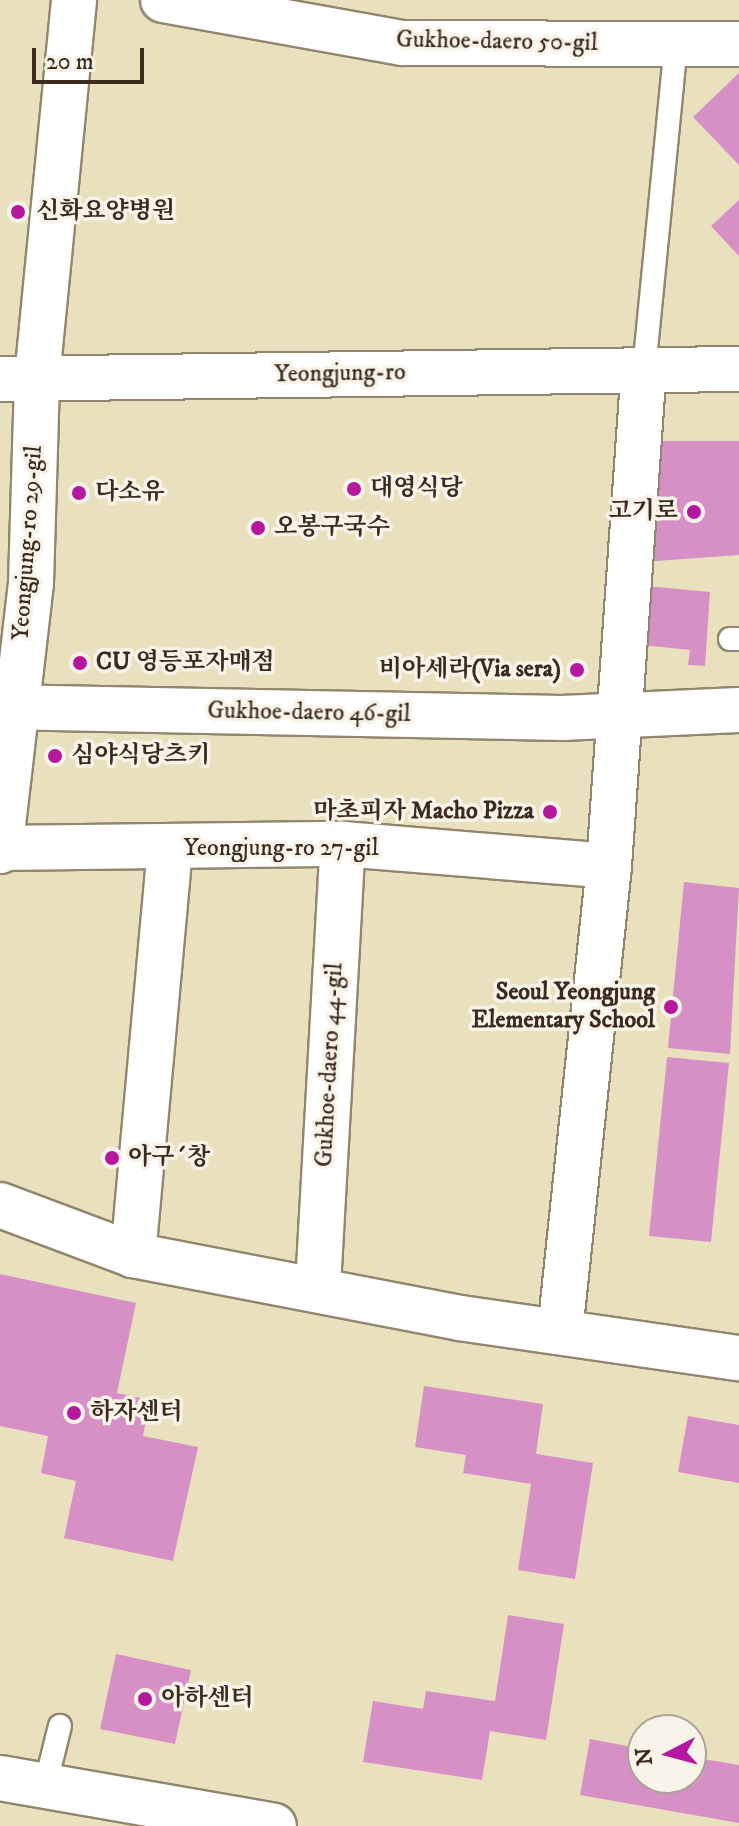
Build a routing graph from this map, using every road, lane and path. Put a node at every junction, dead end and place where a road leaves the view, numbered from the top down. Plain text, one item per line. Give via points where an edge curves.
1 (74, 0) edge
2 (163, 0) edge
3 (739, 44) edge
4 (676, 45) junction
5 (739, 369) edge
6 (644, 370) junction
7 (18, 378) edge
8 (7, 708) edge
9 (739, 710) edge
10 (618, 716) junction
11 (343, 844) junction
12 (0, 850) edge
13 (170, 850) junction
14 (609, 866) junction
15 (0, 1205) edge
16 (133, 1255) junction
17 (318, 1286) junction
18 (560, 1332) junction
19 (739, 1358) edge
20 (60, 1726) dead end
21 (0, 1778) edge
22 (45, 1786) junction
23 (274, 1826) edge

1 - 7 street
2 - 4 street, Gukhoe-daero 50-gil via 402,43
3 - 4 street, Gukhoe-daero 50-gil
4 - 6 lane
5 - 6 street, Yeongjung-ro
6 - 7 street, Yeongjung-ro
6 - 10 street
7 - 8 street, Yeongjung-ro 29-gil via 31,583
8 - 10 street, Gukhoe-daero 46-gil
8 - 12 street, Yeongjung-ro 29-gil
9 - 10 street, Gukhoe-daero 46-gil
10 - 14 street
11 - 13 street, Yeongjung-ro 27-gil
11 - 14 street, Yeongjung-ro 27-gil
11 - 17 street, Gukhoe-daero 44-gil
12 - 13 street, Yeongjung-ro 27-gil
13 - 16 street
14 - 18 street
15 - 16 street
16 - 17 street
17 - 18 street
18 - 19 street
20 - 22 lane
21 - 22 street
22 - 23 street

